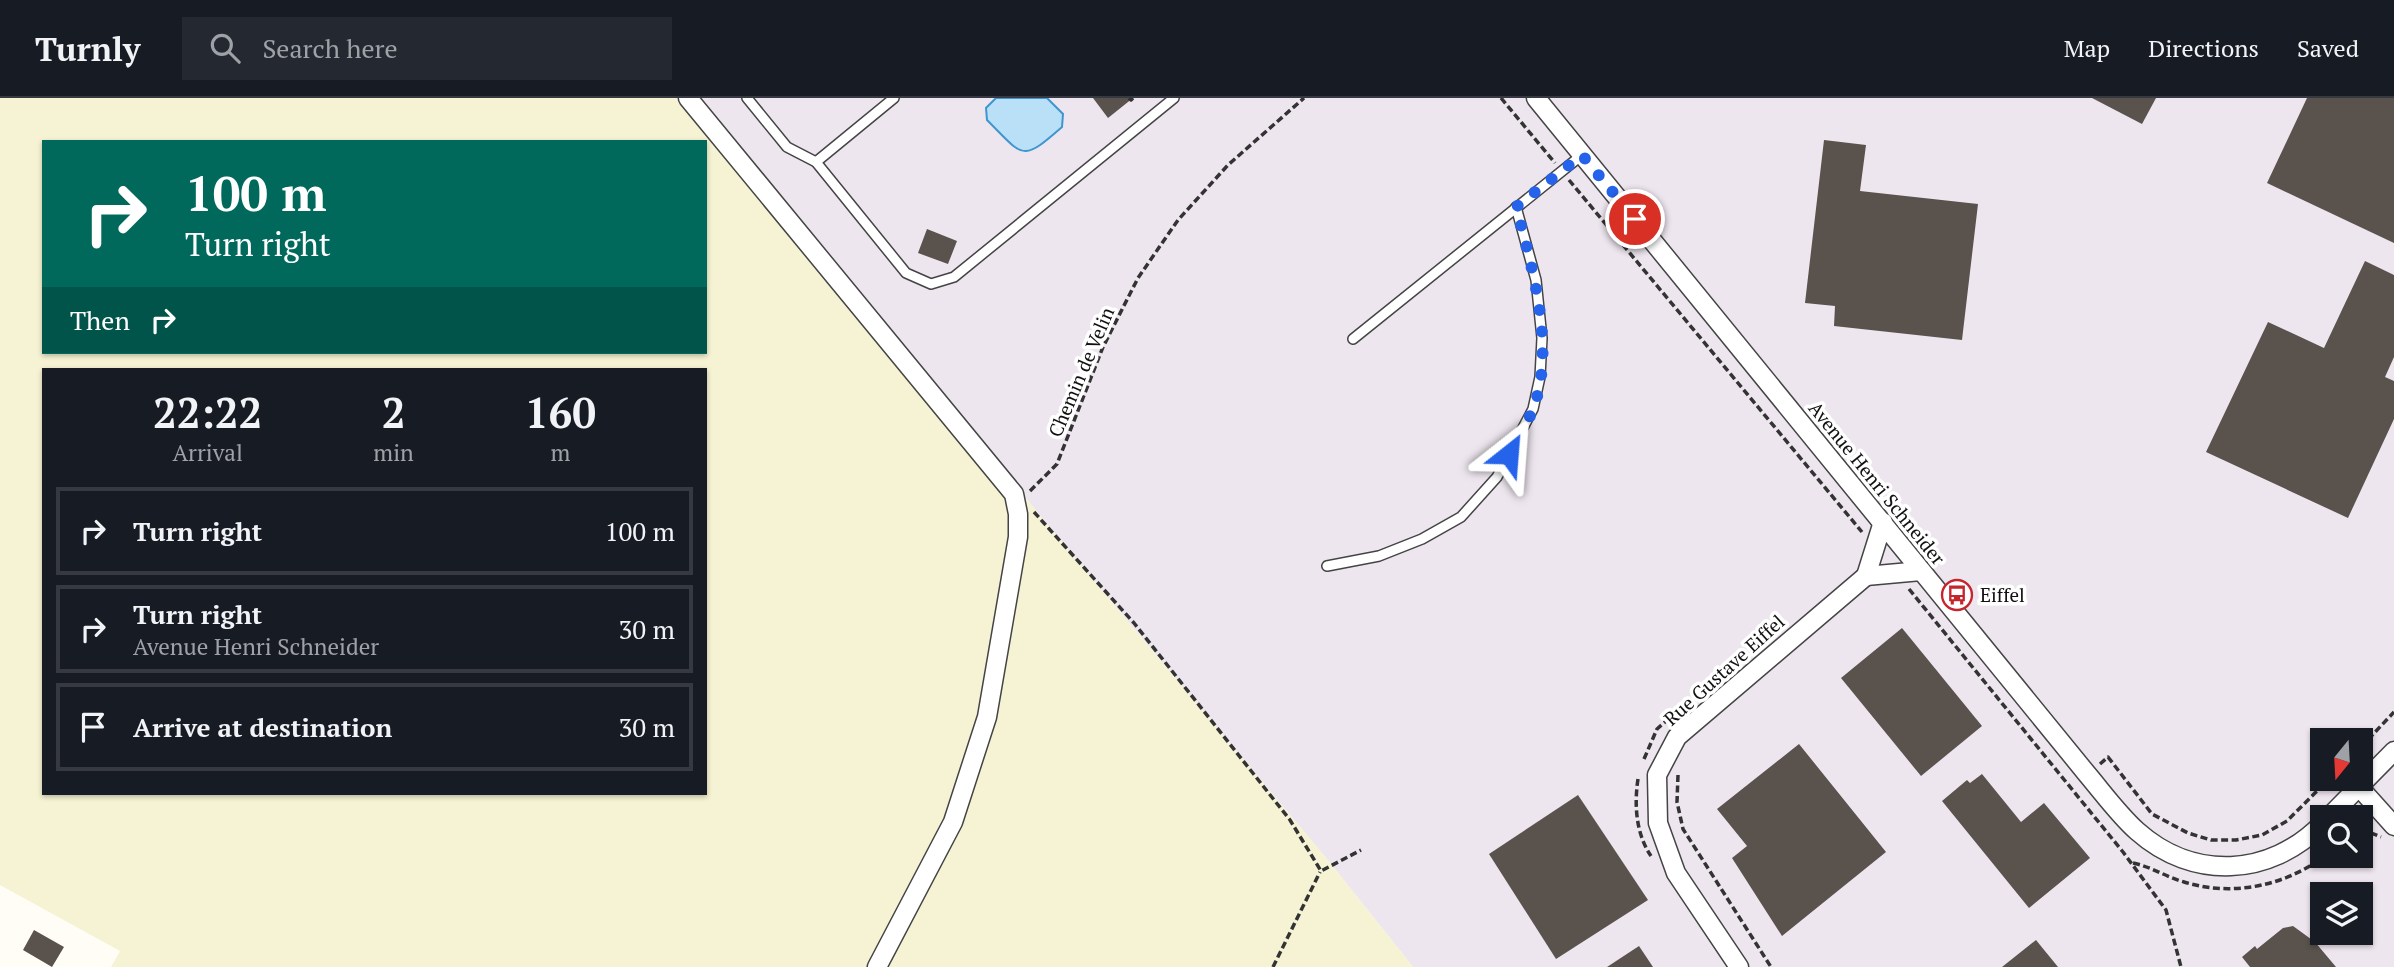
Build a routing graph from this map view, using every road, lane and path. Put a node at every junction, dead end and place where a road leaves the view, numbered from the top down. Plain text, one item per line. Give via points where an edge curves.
1 (688, 98) edge
2 (747, 98) edge
3 (894, 98) edge
4 (1174, 98) edge
5 (1304, 98) edge
6 (1501, 98) edge
7 (1536, 98) edge
8 (1582, 155) junction
9 (816, 162) junction
10 (1562, 171) junction
11 (1516, 207) junction
12 (1353, 339) dead end
13 (1018, 497) junction
14 (1883, 522) junction
15 (1860, 543) dead end
16 (1327, 566) dead end
17 (1921, 571) junction
18 (1893, 573) junction
19 (1866, 576) junction
20 (1688, 703) dead end
21 (2394, 712) edge
22 (2373, 734) edge
23 (2394, 751) edge
24 (1679, 770) dead end
25 (2373, 773) edge
26 (2087, 774) junction
27 (2317, 791) edge
28 (2355, 791) edge
29 (2363, 791) edge
30 (2341, 805) edge
31 (2394, 826) edge
32 (2310, 836) edge
33 (1362, 850) dead end
34 (1652, 858) dead end
35 (1321, 871) junction
36 (877, 967) edge
37 (1273, 967) edge
38 (1739, 967) edge
39 (1771, 967) edge
40 (2181, 967) edge

1 - 13 street
2 - 9 lane via 787,147
3 - 9 lane
4 - 9 lane via 954,277 931,284 906,273
5 - 13 path, Chemin de Velin via 1227,165 1178,220 1139,278 1103,347 1057,464
6 - 10 path
7 - 8 street, Avenue Henri Schneider
8 - 10 lane
8 - 14 street, Avenue Henri Schneider
10 - 11 lane
10 - 15 path via 1863,533
11 - 12 lane
11 - 16 lane via 1536,280 1542,338 1533,409 1497,477 1461,517 1379,556
13 - 35 path via 1134,623 1290,820
13 - 36 street via 1018,537 987,717 953,822
14 - 17 street, Avenue Henri Schneider
14 - 19 street
17 - 18 street
17 - 26 street, Avenue Henri Schneider
18 - 19 street
18 - 40 path via 2072,788 2166,910
19 - 38 street, Rue Gustave Eiffel via 1676,737 1657,775 1658,823 1676,873
20 - 34 path via 1657,729 1640,769 1637,821
21 - 22 path
23 - 25 street
24 - 39 path via 1677,803 1683,829
26 - 27 path via 2108,757 2152,814 2211,840 2262,835 2287,821
26 - 32 street, Avenue Henri Schneider via 2136,830 2156,846 2194,864 2235,868 2289,850
28 - 30 street
29 - 31 street
33 - 35 path
35 - 37 path

